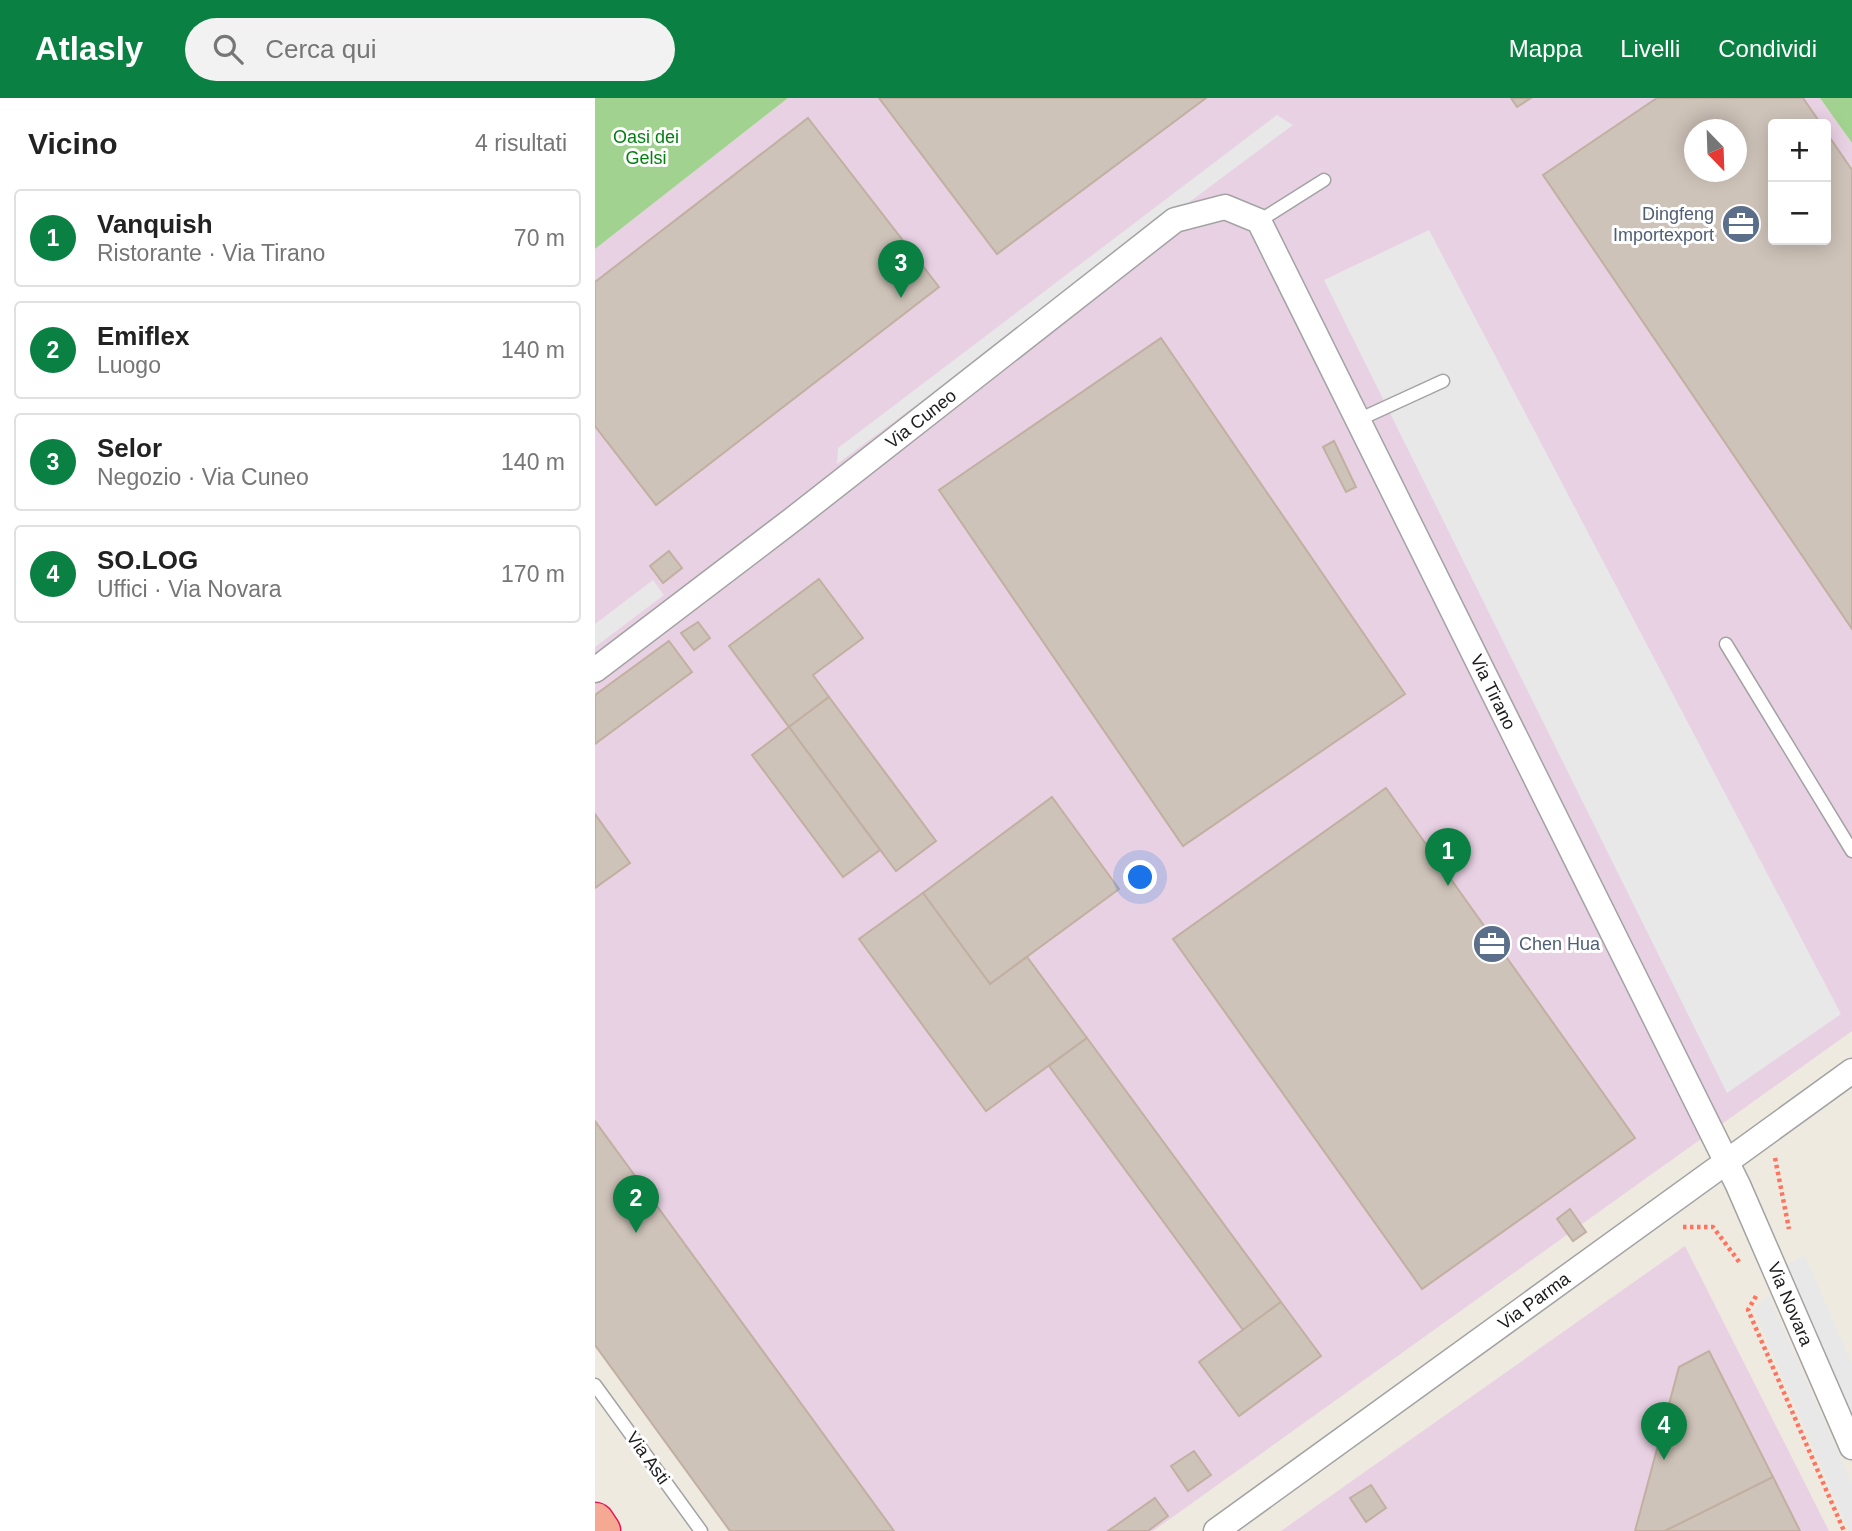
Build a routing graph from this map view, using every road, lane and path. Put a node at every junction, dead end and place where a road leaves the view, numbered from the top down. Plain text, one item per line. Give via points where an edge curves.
1 (1324, 180) dead end
2 (1259, 221) junction
3 (1443, 380) dead end
4 (1358, 421) junction
5 (1726, 644) dead end
6 (595, 670) edge
7 (1852, 851) edge
8 (1852, 1071) edge
9 (1773, 1153) dead end
10 (1727, 1163) junction
11 (1682, 1227) dead end
12 (1770, 1257) junction
13 (1747, 1272) junction
14 (595, 1385) edge
15 (1852, 1447) edge
16 (595, 1522) edge
17 (601, 1531) edge
18 (701, 1531) edge
19 (1216, 1531) edge
20 (1844, 1531) edge

1 - 2 lane
2 - 4 street, Via Tirano
2 - 6 street, Via Cuneo via 1225,207 1175,220
3 - 4 lane
4 - 10 street, Via Tirano
5 - 7 lane
8 - 10 street, Via Parma
9 - 12 path via 1791,1243
10 - 12 street, Via Novara
10 - 19 street, Via Parma
11 - 13 path via 1713,1227
12 - 13 path
12 - 15 street, Via Novara
13 - 20 path via 1759,1290 1748,1310
14 - 18 lane, Via Asti
16 - 17 highway

